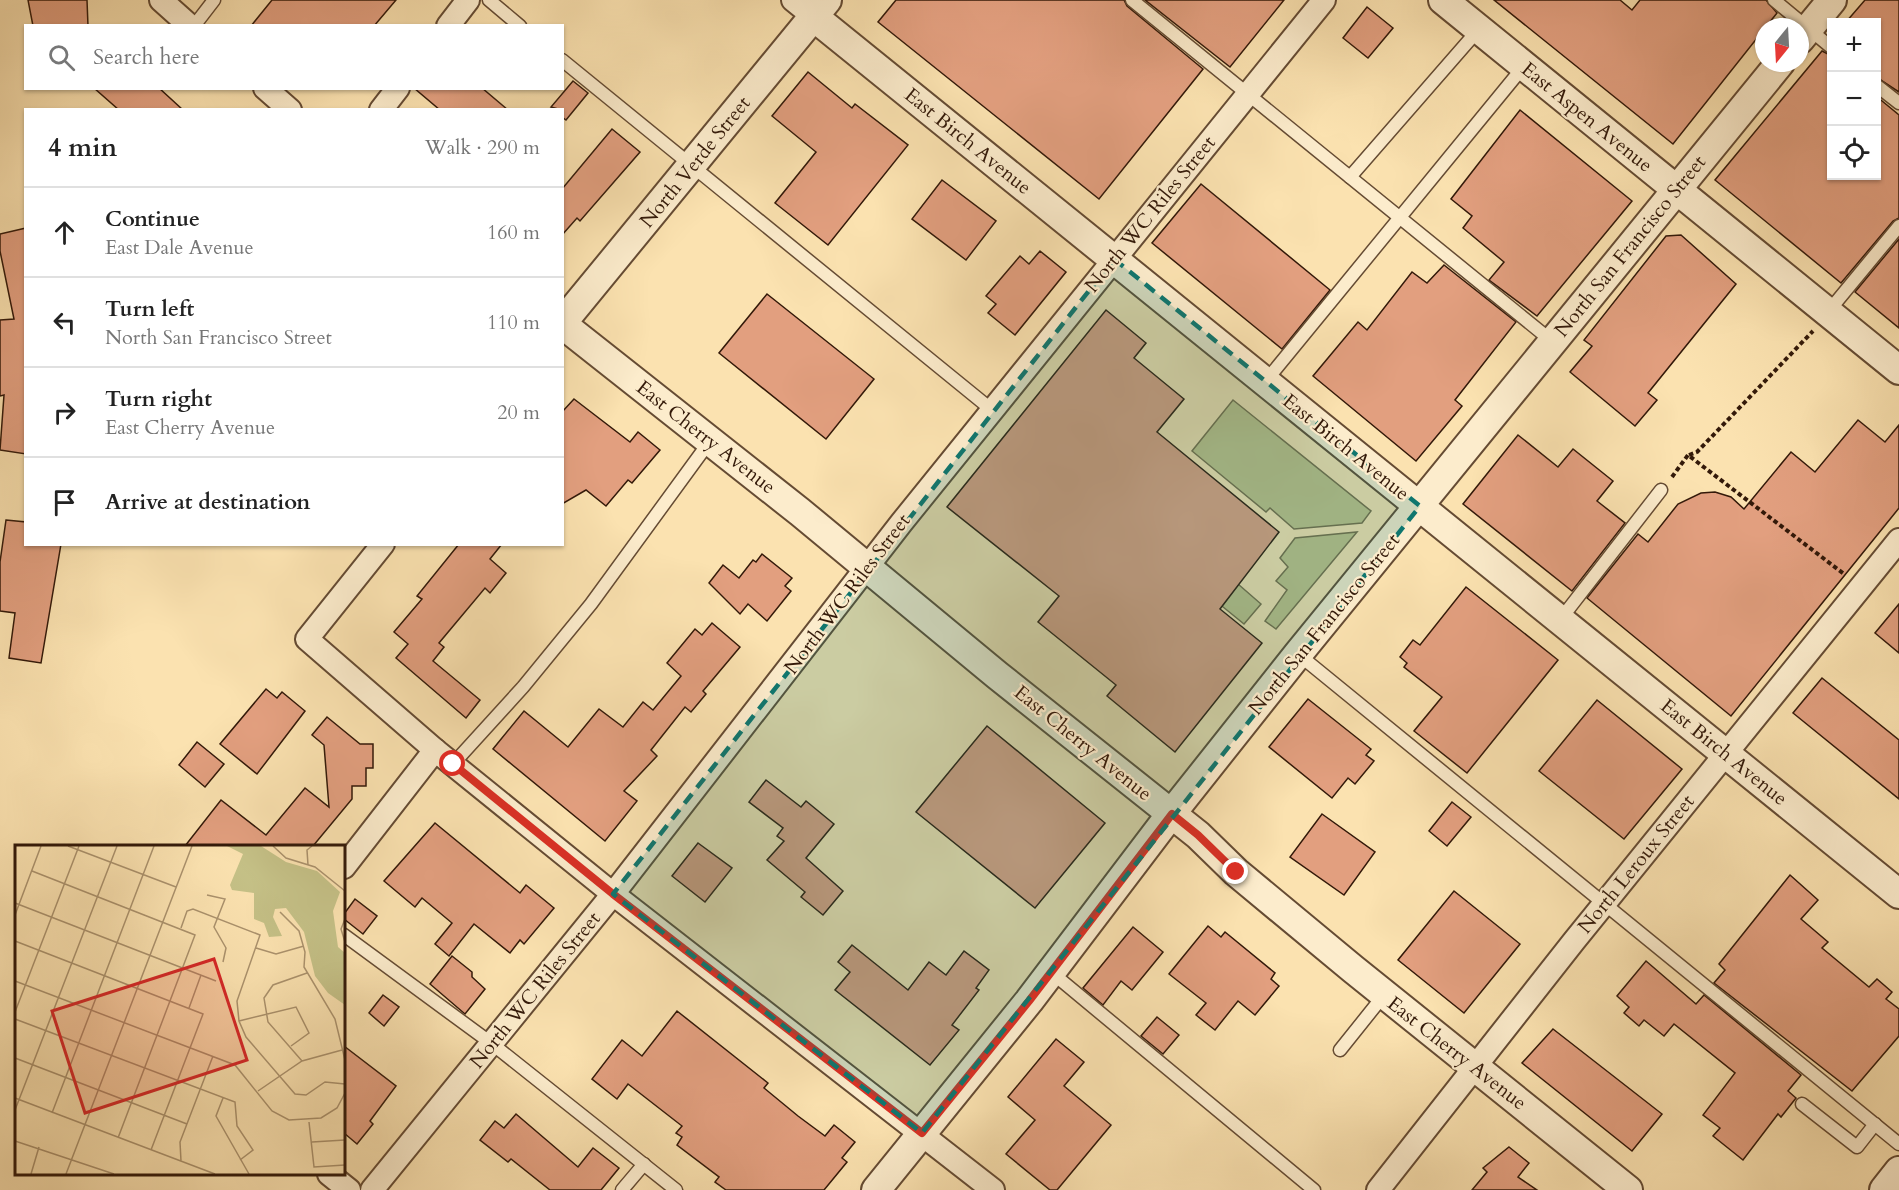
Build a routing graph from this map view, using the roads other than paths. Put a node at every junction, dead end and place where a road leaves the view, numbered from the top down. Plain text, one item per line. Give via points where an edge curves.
1 (160, 0) edge
2 (214, 0) edge
3 (468, 0) edge
4 (489, 0) edge
5 (1132, 0) edge
6 (1324, 0) edge
7 (1443, 0) edge
8 (1774, 0) edge
9 (1832, 0) edge
10 (811, 6) edge
11 (1790, 18) edge
12 (188, 24) edge
13 (196, 24) edge
14 (450, 24) edge
15 (518, 24) edge
16 (1809, 27) edge
17 (1479, 29) junction
18 (1809, 36) edge
19 (1827, 45) edge
20 (564, 62) edge
21 (1524, 66) junction
22 (1772, 72) edge
23 (1881, 88) edge
24 (267, 90) edge
25 (396, 90) edge
26 (1247, 93) junction
27 (1899, 103) edge
28 (288, 108) edge
29 (383, 108) edge
30 (692, 165) junction
31 (1350, 177) junction
32 (1675, 188) junction
33 (1400, 218) junction
34 (1899, 226) edge
35 (1114, 259) junction
36 (1828, 312) junction
37 (564, 321) edge
38 (564, 325) edge
39 (1553, 342) junction
40 (1899, 370) edge
41 (1265, 382) junction
42 (992, 410) junction
43 (710, 441) junction
44 (1661, 490) road end
45 (1420, 506) junction
46 (1899, 540) edge
47 (381, 546) edge
48 (867, 567) junction
49 (1560, 620) junction
50 (1298, 654) junction
51 (1726, 753) junction
52 (444, 757) junction
53 (1172, 814) junction
54 (345, 866) edge
55 (1895, 884) edge
56 (613, 894) junction
57 (1605, 902) junction
58 (345, 936) edge
59 (1051, 972) junction
60 (1384, 995) junction
61 (491, 1043) junction
62 (1340, 1050) dead end
63 (1474, 1065) junction
64 (1802, 1104) dead end
65 (1875, 1124) junction
66 (922, 1133) junction
67 (1899, 1144) edge
68 (644, 1164) junction
69 (1899, 1171) edge
70 (331, 1175) edge
71 (349, 1190) edge
72 (372, 1190) edge
73 (622, 1190) edge
74 (676, 1190) edge
75 (876, 1190) edge
76 (993, 1190) edge
77 (1314, 1190) edge
78 (1378, 1190) edge
79 (1628, 1190) edge
80 (1884, 1190) edge

1 - 12 street
2 - 13 lane
3 - 14 street
4 - 15 lane
5 - 26 lane
6 - 26 street, North WC Riles Street
7 - 17 street, East Aspen Avenue
8 - 11 lane
9 - 16 street
10 - 30 street, North Verde Street
10 - 35 street, East Birch Avenue
17 - 21 street, East Aspen Avenue
17 - 31 lane
18 - 19 lane
20 - 30 lane
21 - 32 street, East Aspen Avenue
21 - 33 lane
22 - 32 street, North San Francisco Street
23 - 27 lane
24 - 28 street
25 - 29 street
26 - 31 lane
26 - 35 street, North WC Riles Street
30 - 37 street, North Verde Street
30 - 42 lane
31 - 33 lane
32 - 36 street, East Aspen Avenue
32 - 39 street, North San Francisco Street
33 - 39 lane
33 - 41 lane
34 - 36 lane
35 - 41 street, East Birch Avenue
35 - 42 street, North WC Riles Street
36 - 40 street, East Aspen Avenue
38 - 43 street, East Cherry Avenue
39 - 45 street, North San Francisco Street
41 - 45 street, East Birch Avenue
42 - 48 street, North WC Riles Street
43 - 48 street, East Cherry Avenue
43 - 52 lane via 591,604 523,687
44 - 49 lane
45 - 49 street, East Birch Avenue
45 - 50 street, North San Francisco Street
46 - 51 street, North Leroux Street
47 - 52 street via 307,639
48 - 53 street, East Cherry Avenue
48 - 56 street, North WC Riles Street
49 - 51 street, East Birch Avenue
50 - 53 street, North San Francisco Street
50 - 57 lane
51 - 55 street, East Birch Avenue
51 - 57 street, North Leroux Street
52 - 54 street
52 - 56 street
53 - 59 street, North San Francisco Street
53 - 60 street, East Cherry Avenue
56 - 61 street, North WC Riles Street
56 - 66 street
57 - 63 street, North Leroux Street
57 - 65 lane
58 - 61 lane
59 - 66 street, North San Francisco Street
59 - 77 lane
60 - 62 lane
60 - 63 street, East Cherry Avenue
61 - 68 lane
61 - 72 street, North WC Riles Street
63 - 78 street, North Leroux Street
63 - 79 street, East Cherry Avenue
64 - 65 lane via 1857,1147
65 - 67 lane
66 - 75 street, North San Francisco Street
66 - 76 street
68 - 73 lane
68 - 74 lane
69 - 80 street
70 - 71 street

